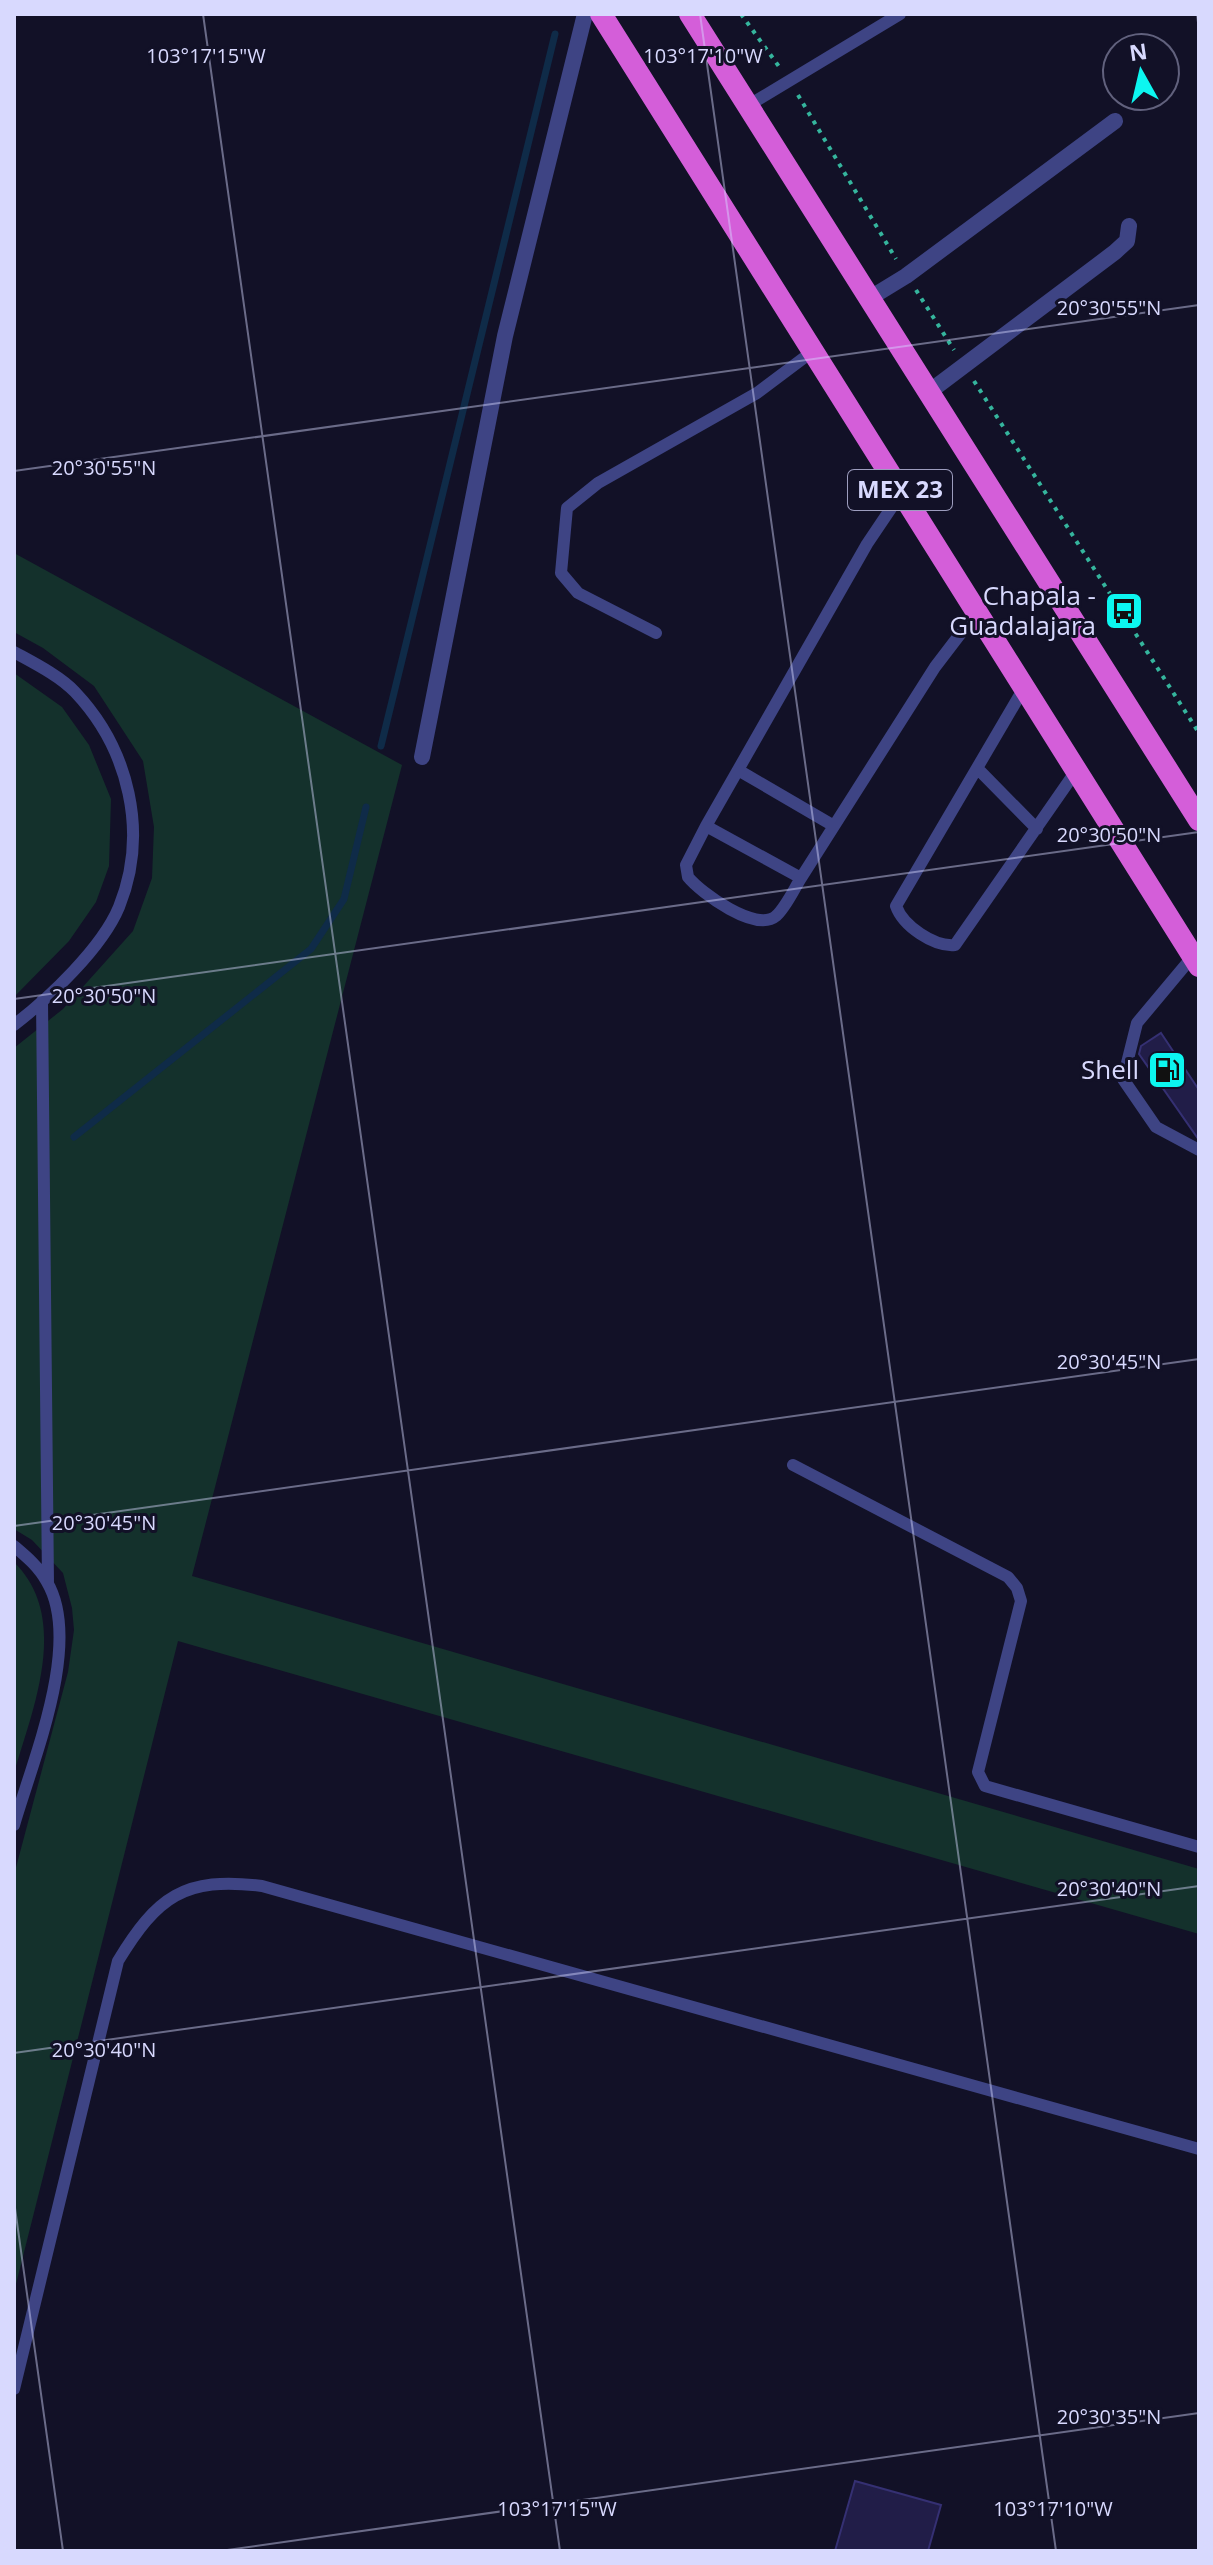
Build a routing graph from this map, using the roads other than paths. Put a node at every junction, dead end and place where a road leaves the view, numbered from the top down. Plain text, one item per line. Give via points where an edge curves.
1 (585, 14) edge
2 (601, 14) edge
3 (690, 14) edge
4 (900, 14) edge
5 (749, 105) junction
6 (1115, 121) dead end
7 (1129, 226) dead end
8 (870, 298) junction
9 (813, 351) junction
10 (929, 392) junction
11 (902, 492) junction
12 (977, 612) junction
13 (656, 633) dead end
14 (14, 652) edge
15 (1024, 688) junction
16 (422, 757) dead end
17 (977, 768) junction
18 (738, 770) junction
19 (1076, 771) junction
20 (1199, 820) edge
21 (706, 826) junction
22 (834, 826) junction
23 (1037, 829) junction
24 (801, 878) junction
25 (1196, 961) edge
26 (42, 1001) junction
27 (14, 1025) edge
28 (1199, 1150) edge
29 (793, 1465) dead end
30 (14, 1546) edge
31 (48, 1583) junction
32 (14, 1825) edge
33 (1199, 1847) edge
34 (1199, 2149) edge
35 (14, 2389) edge

1 - 16 street via 505,336
2 - 9 highway, MEX 23
3 - 5 highway, MEX 23
4 - 5 lane
5 - 8 highway, MEX 23
6 - 8 street
7 - 10 street via 1127,241 1115,252
8 - 10 highway, MEX 23
9 - 11 highway, MEX 23
9 - 13 lane via 757,393 598,483 567,508 561,573 578,593
10 - 20 highway, MEX 23
11 - 12 highway, MEX 23
11 - 18 lane
12 - 15 highway, MEX 23
12 - 22 lane via 935,667
14 - 26 lane via 73,689 100,722 131,797 129,874 118,910 89,951
15 - 17 lane
15 - 19 highway, MEX 23
17 - 23 lane
17 - 23 lane via 896,906 901,919 943,946 955,945
18 - 21 lane
18 - 22 lane
19 - 23 lane
19 - 25 highway, MEX 23
21 - 24 lane
21 - 24 lane via 686,865 688,877 746,919 777,916
22 - 24 lane
25 - 28 lane via 1137,1023 1123,1079 1156,1127
26 - 27 lane
26 - 31 lane
29 - 33 lane via 1008,1577 1017,1588 1021,1601 978,1772 985,1786
30 - 31 lane
31 - 32 lane via 59,1631 54,1685
34 - 35 lane via 262,1886 229,1882 186,1889 144,1919 118,1961

